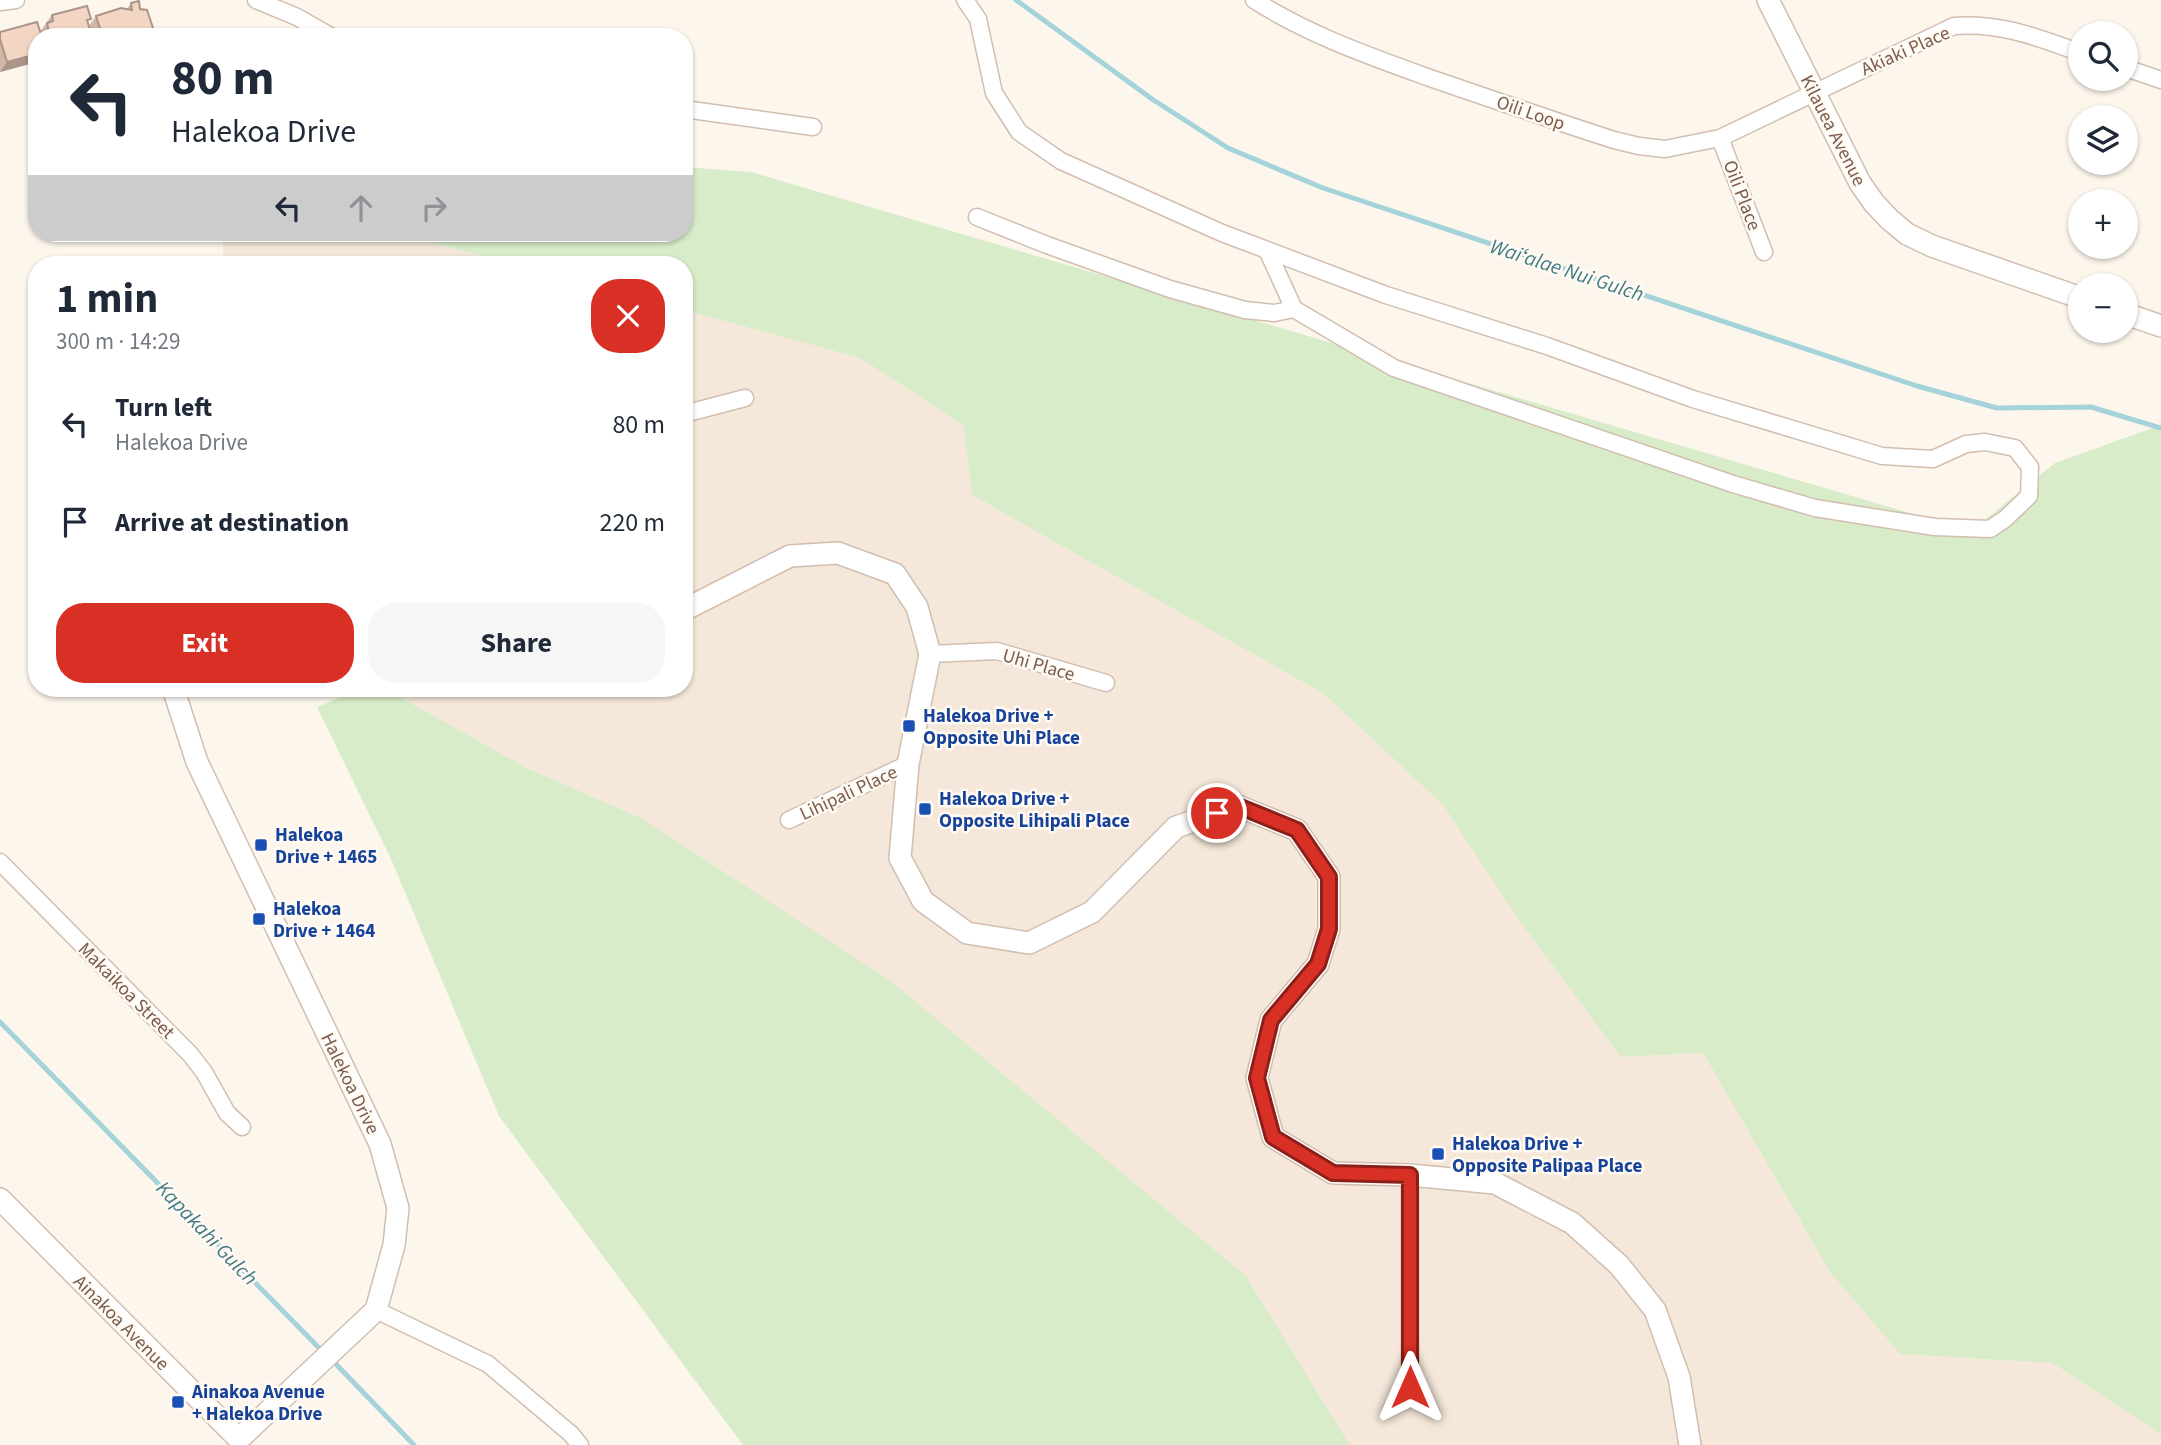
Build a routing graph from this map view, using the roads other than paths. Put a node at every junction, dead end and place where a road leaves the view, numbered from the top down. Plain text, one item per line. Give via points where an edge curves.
1 (16, 0) edge
2 (256, 0) edge
3 (965, 0) edge
4 (1254, 0) edge
5 (1768, 0) edge
6 (0, 2) edge
7 (316, 28) edge
8 (2068, 49) edge
9 (2138, 72) edge
10 (2161, 79) edge
11 (1814, 92) junction
12 (693, 111) edge
13 (813, 127) dead end
14 (1720, 138) junction
15 (977, 218) dead end
16 (1267, 250) junction
17 (1764, 252) dead end
18 (2068, 293) edge
19 (1294, 309) junction
20 (2138, 318) edge
21 (2161, 326) edge
22 (745, 398) dead end
23 (693, 412) edge
24 (693, 605) edge
25 (930, 654) junction
26 (1106, 683) dead end
27 (176, 697) edge
28 (908, 764) junction
29 (789, 820) dead end
30 (0, 862) edge
31 (242, 1127) dead end
32 (1410, 1175) junction
33 (0, 1199) edge
34 (376, 1310) junction
35 (1410, 1387) dead end
36 (239, 1443) edge
37 (580, 1445) edge
38 (1690, 1445) edge

1 - 6 street
2 - 7 street
3 - 16 street via 978,19 994,93 1018,132 1062,161
4 - 14 street, Oili Loop via 1316,34 1366,54 1614,140 1665,149
5 - 11 street, Kilauea Avenue
8 - 11 street, Akiaki Place via 2013,30 1954,26
9 - 10 street
11 - 14 street, Oili Loop
11 - 18 street, Kilauea Avenue via 1860,183 1907,234
12 - 13 street
14 - 17 street, Oili Place
15 - 19 street via 1170,289 1245,310 1274,313
16 - 19 street
16 - 19 street via 1693,398 1882,456 1933,459 1966,444 1985,442 2015,448 2030,467 2029,496 1990,529 1935,527 1815,508 1394,368
20 - 21 street
22 - 23 street
24 - 25 street via 790,556 838,553 895,574 917,607
25 - 26 street, Uhi Place via 997,650
25 - 28 street
27 - 34 street, Halekoa Drive via 197,762 380,1144 398,1208 394,1245
28 - 29 street, Lihipali Place
28 - 32 street via 900,858 923,901 967,933 1029,943 1092,912 1176,827 1238,806 1297,830 1329,877 1329,929 1318,964 1271,1020 1257,1078 1273,1137 1333,1173
30 - 31 street, Makaikoa Street via 190,1054 227,1113
32 - 35 street
32 - 38 street via 1495,1183 1572,1223 1619,1265 1655,1310 1679,1377
33 - 36 street, Ainakoa Avenue
34 - 36 street
34 - 37 street via 488,1364

